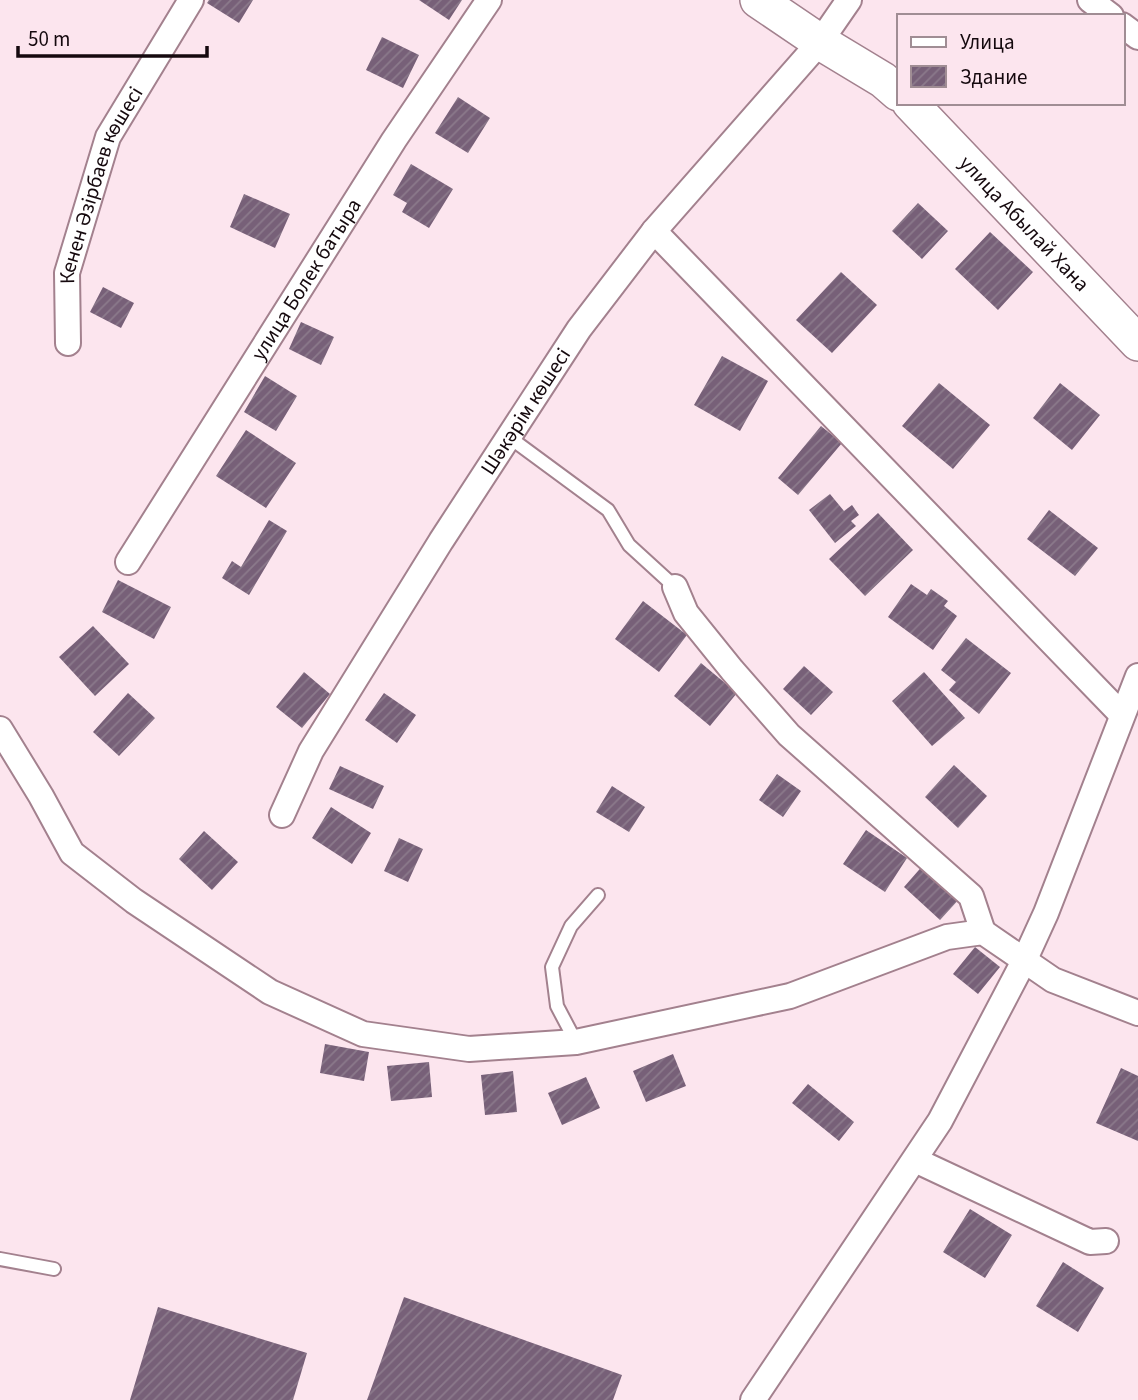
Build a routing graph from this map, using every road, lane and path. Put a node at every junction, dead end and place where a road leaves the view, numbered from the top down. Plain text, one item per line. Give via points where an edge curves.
1 (191, 0) edge
2 (489, 0) edge
3 (758, 0) edge
4 (849, 0) edge
5 (1090, 0) edge
6 (1108, 14) edge
7 (820, 42) junction
8 (897, 92) edge
9 (912, 105) edge
10 (654, 231) junction
11 (68, 343) dead end
12 (1138, 343) edge
13 (509, 437) junction
14 (128, 562) dead end
15 (676, 587) joint
16 (1138, 676) edge
17 (1122, 715) junction
18 (0, 729) edge
19 (282, 815) dead end
20 (598, 895) dead end
21 (983, 932) junction
22 (1025, 959) junction
23 (1138, 1013) edge
24 (576, 1042) junction
25 (915, 1160) junction
26 (1106, 1241) dead end
27 (0, 1259) edge
28 (54, 1269) dead end
29 (753, 1400) edge

1 - 11 street, Кенен Әзірбаев көшесі via 108,137 67,274
2 - 14 street, улица Болек батыра via 394,141
3 - 7 street
4 - 7 street, Шәкәрім көшесі
5 - 6 street
7 - 8 street
7 - 10 street, Шәкәрім көшесі
9 - 12 street, улица Абылай Хана
10 - 13 street, Шәкәрім көшесі via 579,330
10 - 17 street
13 - 15 lane via 608,510 629,545
13 - 19 street, Шәкәрім көшесі via 311,751
15 - 21 street via 686,613 789,735 971,896
16 - 17 street
17 - 22 street
18 - 24 street via 72,853 134,901 270,992 363,1034 469,1049
20 - 24 lane via 571,926 552,967 557,1006
21 - 22 street
21 - 24 street via 947,937 790,996
22 - 23 street via 1053,980
22 - 25 street
25 - 26 street via 1090,1242
25 - 29 street
27 - 28 lane

